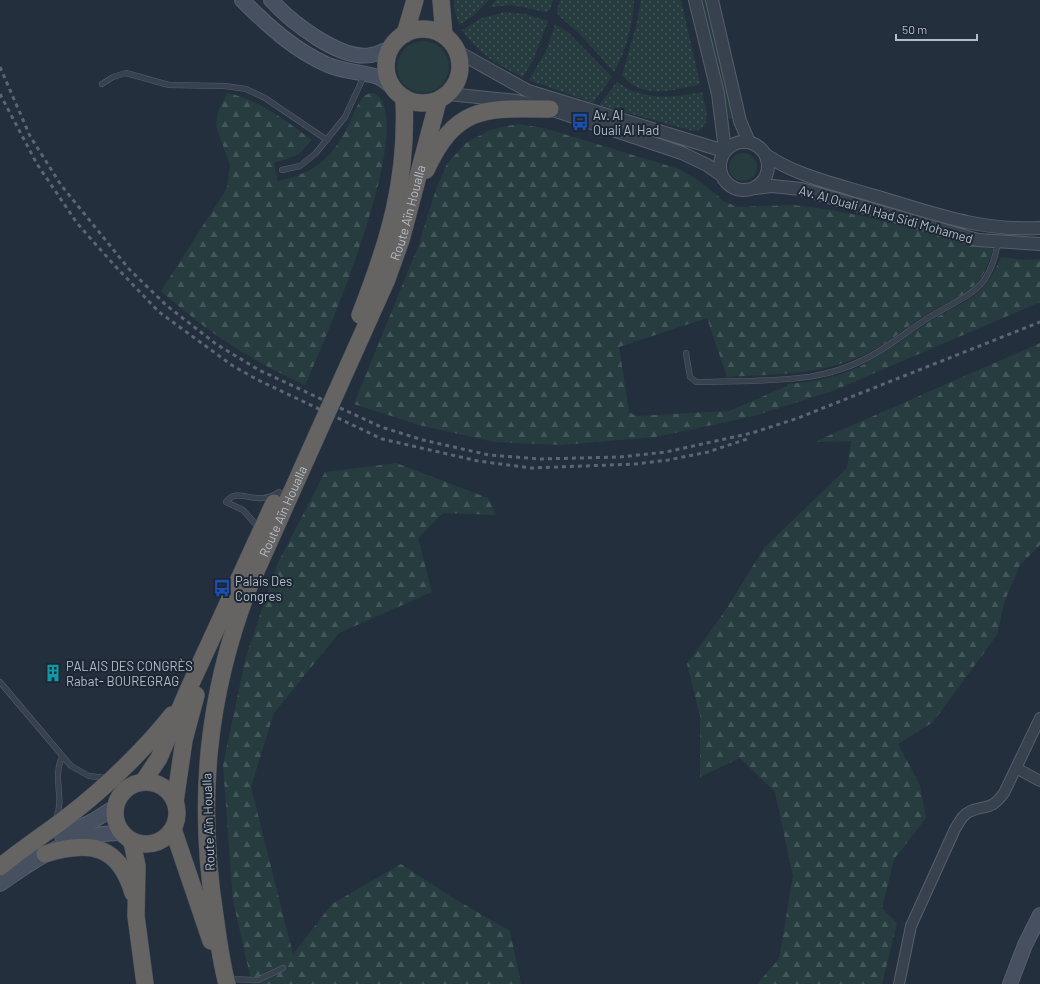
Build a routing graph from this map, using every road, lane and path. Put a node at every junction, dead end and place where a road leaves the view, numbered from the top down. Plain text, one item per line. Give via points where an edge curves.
1 (242, 0) edge
2 (271, 0) edge
3 (415, 0) edge
4 (441, 0) edge
5 (695, 0) edge
6 (712, 0) edge
7 (405, 34) junction
8 (444, 35) junction
9 (391, 48) junction
10 (458, 52) junction
11 (364, 75) junction
12 (102, 84) dead end
13 (391, 86) junction
14 (404, 98) junction
15 (443, 98) junction
16 (550, 109) junction
17 (327, 140) junction
18 (749, 142) junction
19 (725, 151) junction
20 (766, 155) junction
21 (282, 170) dead end
22 (720, 174) junction
23 (756, 188) junction
24 (411, 201) junction
25 (1040, 228) edge
26 (998, 242) junction
27 (1040, 244) edge
28 (686, 353) dead end
29 (279, 492) junction
30 (261, 531) junction
31 (259, 564) junction
32 (0, 682) edge
33 (188, 690) junction
34 (1040, 718) edge
35 (62, 757) junction
36 (1016, 768) junction
37 (111, 779) junction
38 (1040, 781) edge
39 (143, 782) junction
40 (175, 802) junction
41 (115, 807) junction
42 (49, 829) junction
43 (173, 829) junction
44 (126, 837) junction
45 (44, 854) junction
46 (0, 866) edge
47 (0, 871) edge
48 (0, 884) edge
49 (136, 905) junction
50 (1040, 915) edge
51 (1040, 935) edge
52 (283, 968) dead end
53 (225, 977) edge
54 (145, 984) edge
55 (900, 984) edge
56 (1010, 984) edge
57 (1020, 984) edge

1 - 11 main road via 266,24 313,58
2 - 9 main road via 303,29 330,46 352,54 370,56
3 - 7 highway
4 - 8 highway
5 - 19 street via 718,94
6 - 18 street via 740,121
7 - 8 highway via 425,29
7 - 9 highway
8 - 10 highway
9 - 13 highway via 386,67
10 - 15 highway via 461,63 460,75 455,86
10 - 19 street via 528,91
11 - 13 main road via 379,77
11 - 17 lane via 348,112
12 - 17 lane via 113,77 126,74 170,85 246,89 265,98
13 - 14 highway
14 - 15 highway via 426,104
14 - 29 highway, Route Aïn Houalla via 404,152 399,191 387,242 337,371
15 - 16 street via 516,101
15 - 24 highway, Route Aïn Houalla
16 - 22 street via 682,153
16 - 24 highway via 490,109 474,113 460,121 447,134 432,157
17 - 21 lane via 305,163
18 - 19 street via 732,144
18 - 20 street
19 - 22 street via 720,158
20 - 23 street via 767,172
20 - 25 street, Av. Al Ouali Al Had Sidi Mohamed via 797,173 948,219 998,228
22 - 23 street via 731,187 739,190
23 - 26 street, Av. Al Ouali Al Had Sidi Mohamed via 772,186 801,189 938,230
24 - 31 highway, Route Aïn Houalla via 387,279
26 - 27 street, Av. Al Ouali Al Had Sidi Mohamed
26 - 28 lane via 990,273 975,291 928,318 882,350 842,370 798,379 696,382 690,377
29 - 30 highway, Route Aïn Houalla
29 - 30 lane via 266,498 235,495 226,502 243,510
30 - 33 highway, Route Aïn Houalla
31 - 40 highway via 224,627 196,696 184,740
31 - 53 highway, Route Aïn Houalla via 230,640 214,709 207,763 205,805 211,891
32 - 35 lane
33 - 37 highway via 164,725
33 - 39 highway, Route Aïn Houalla via 159,758
34 - 36 street
35 - 37 lane via 80,772
35 - 42 lane via 57,774 58,815
36 - 38 street
36 - 55 street via 999,800 986,808 968,812 955,829 910,926
37 - 42 highway via 86,802
39 - 40 highway via 163,787
39 - 41 highway via 125,790
40 - 43 highway via 177,816
41 - 44 highway via 115,821
41 - 47 main road
42 - 46 highway
43 - 44 highway via 164,839 152,844 138,844
43 - 53 highway
44 - 45 main road via 86,836
44 - 49 highway via 137,866
45 - 48 main road
45 - 49 highway via 84,847 107,853 117,860 124,870
49 - 54 highway
50 - 56 main road
51 - 57 main road
52 - 53 lane via 258,980

